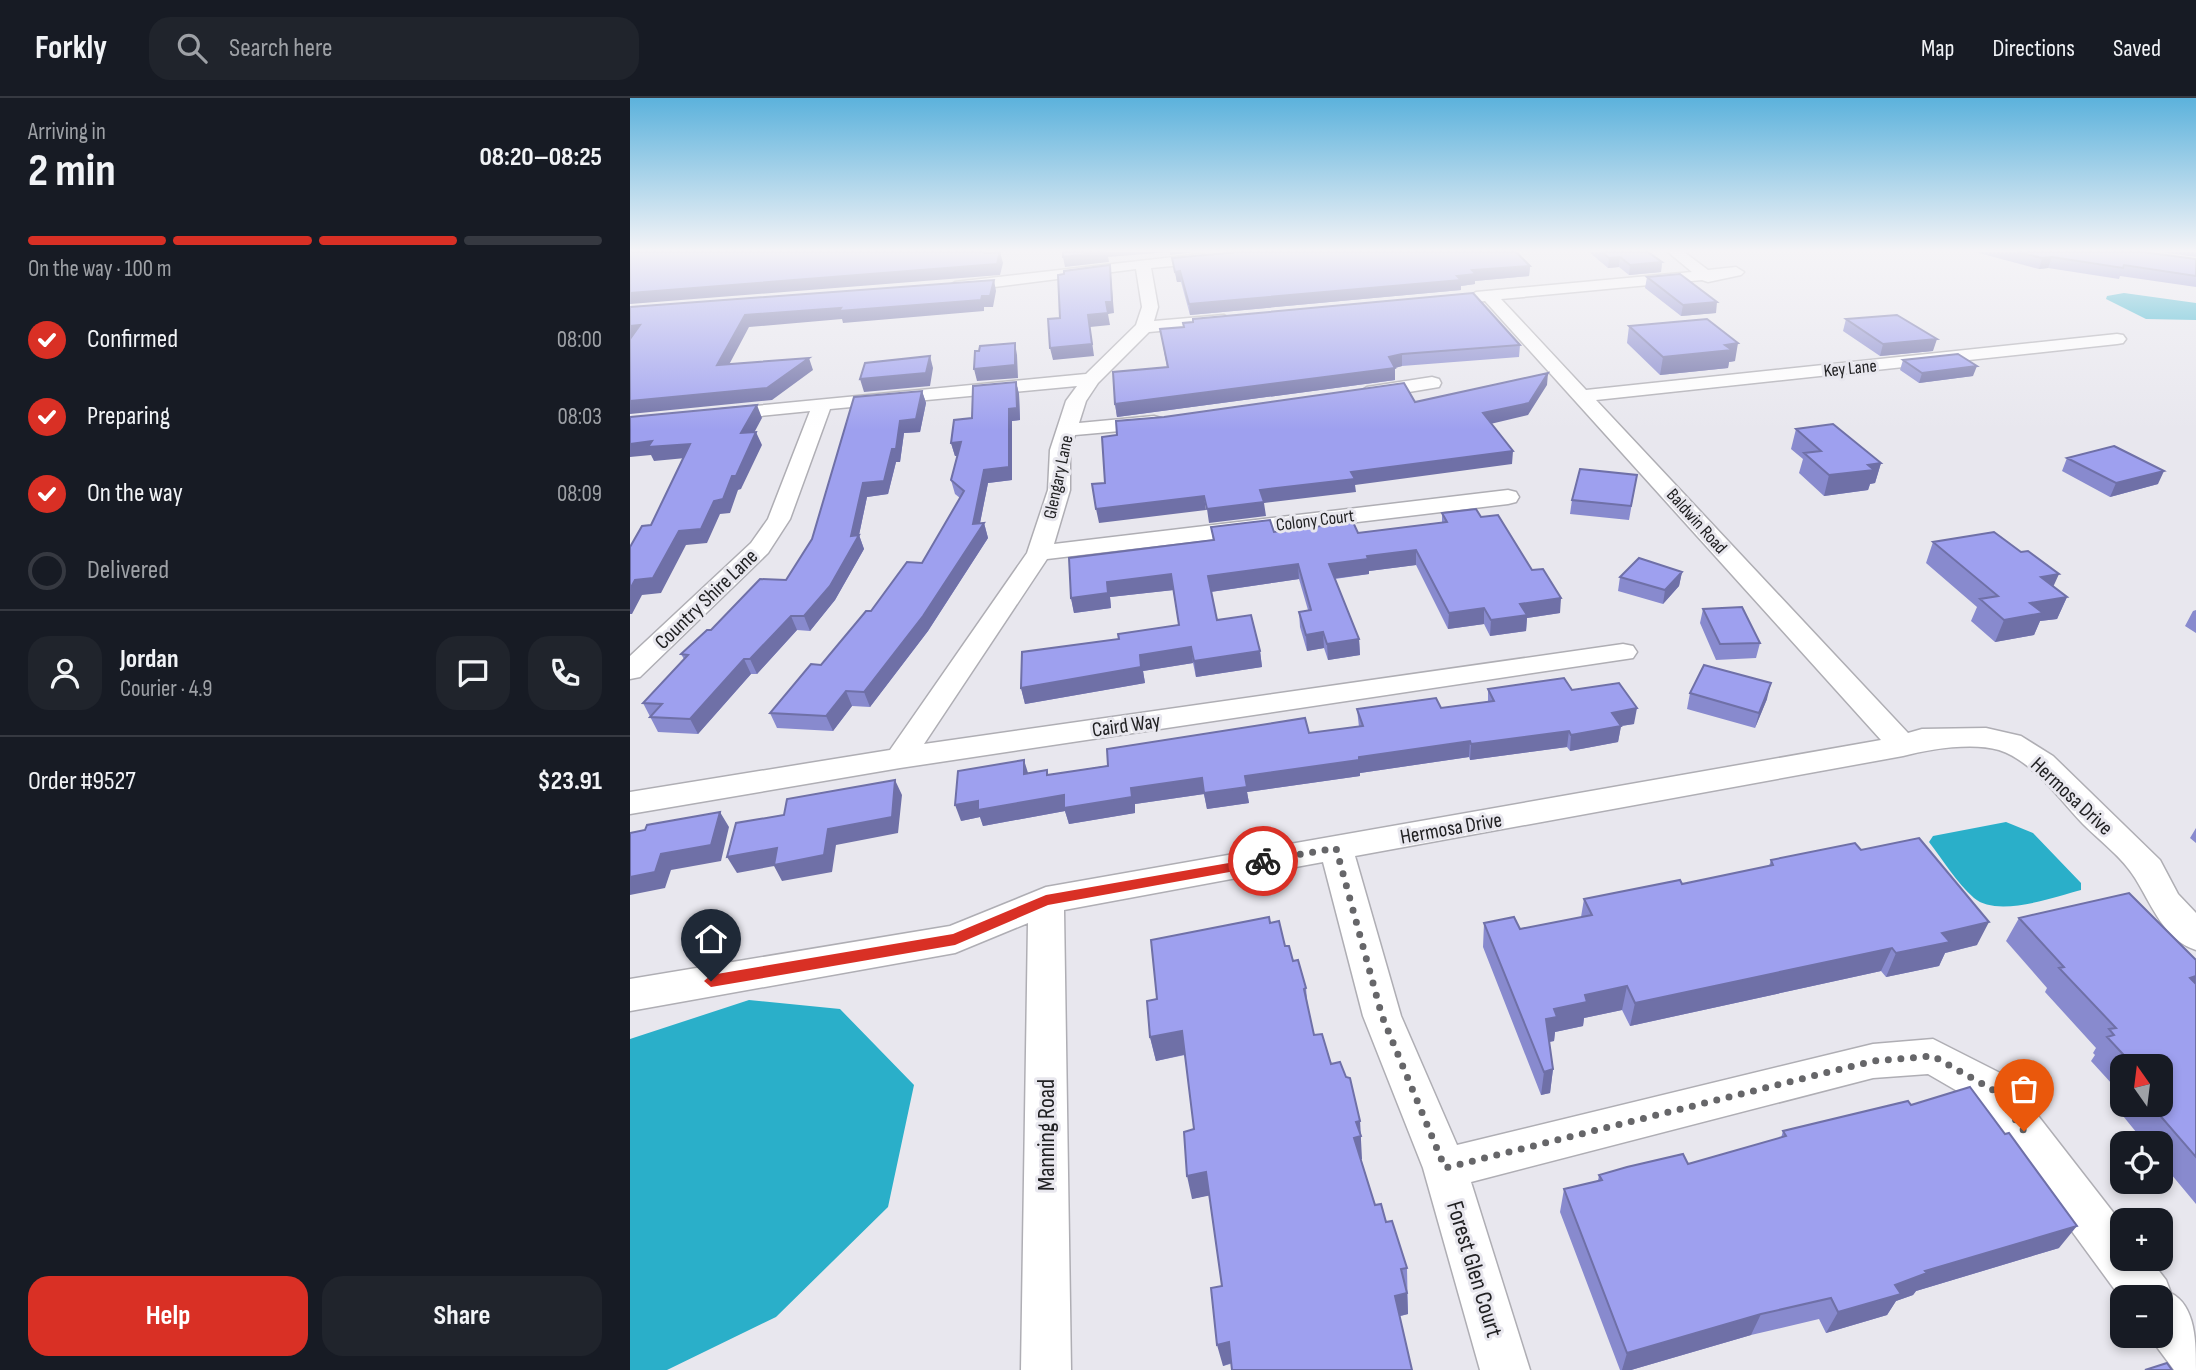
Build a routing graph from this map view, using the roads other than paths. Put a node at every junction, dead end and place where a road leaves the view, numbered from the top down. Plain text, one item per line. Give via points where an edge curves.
1 (1149, 311) edge
2 (1503, 311) edge
3 (1240, 319) edge
4 (1144, 327) junction
5 (2118, 339) dead end
6 (1091, 379) junction
7 (1432, 383) dead end
8 (1583, 396) junction
9 (1342, 397) edge
10 (822, 404) junction
11 (699, 416) edge
12 (1179, 419) edge
13 (1068, 430) junction
14 (1508, 497) dead end
15 (1039, 553) junction
16 (1623, 652) dead end
17 (630, 671) edge
18 (1903, 746) junction
19 (900, 758) junction
20 (630, 803) edge
21 (1336, 848) junction
22 (1046, 900) junction
23 (2196, 936) edge
24 (630, 995) edge
25 (1445, 1168) junction
26 (2140, 1285) edge
27 (2173, 1329) edge
28 (2196, 1359) edge
29 (1046, 1370) edge
30 (1505, 1370) edge

1 - 4 street
2 - 8 street, Baldwin Road
3 - 4 street
4 - 6 street, Glengary Lane
5 - 8 street, Key Lane
6 - 10 street
6 - 13 street, Glengary Lane via 1076,401
7 - 9 street
8 - 18 street, Baldwin Road
10 - 11 street
10 - 17 street, Country Shire Lane via 779,519 760,548
12 - 13 street
13 - 15 street, Glengary Lane via 1060,450 1059,490
14 - 15 street, Colony Court
15 - 19 street, Glengary Lane
16 - 19 street, Caird Way
18 - 21 street, Hermosa Drive
18 - 23 street, Hermosa Drive via 1922,739 1986,738 2010,743 2042,764 2148,869 2165,903
19 - 20 street, Caird Way
21 - 22 street, Hermosa Drive
21 - 25 street, Forest Glen Court via 1382,1016
22 - 24 street, Hermosa Drive via 955,939
22 - 29 street, Manning Road
25 - 26 street via 1873,1061 1933,1056 1993,1090
25 - 30 street, Forest Glen Court
27 - 28 street

